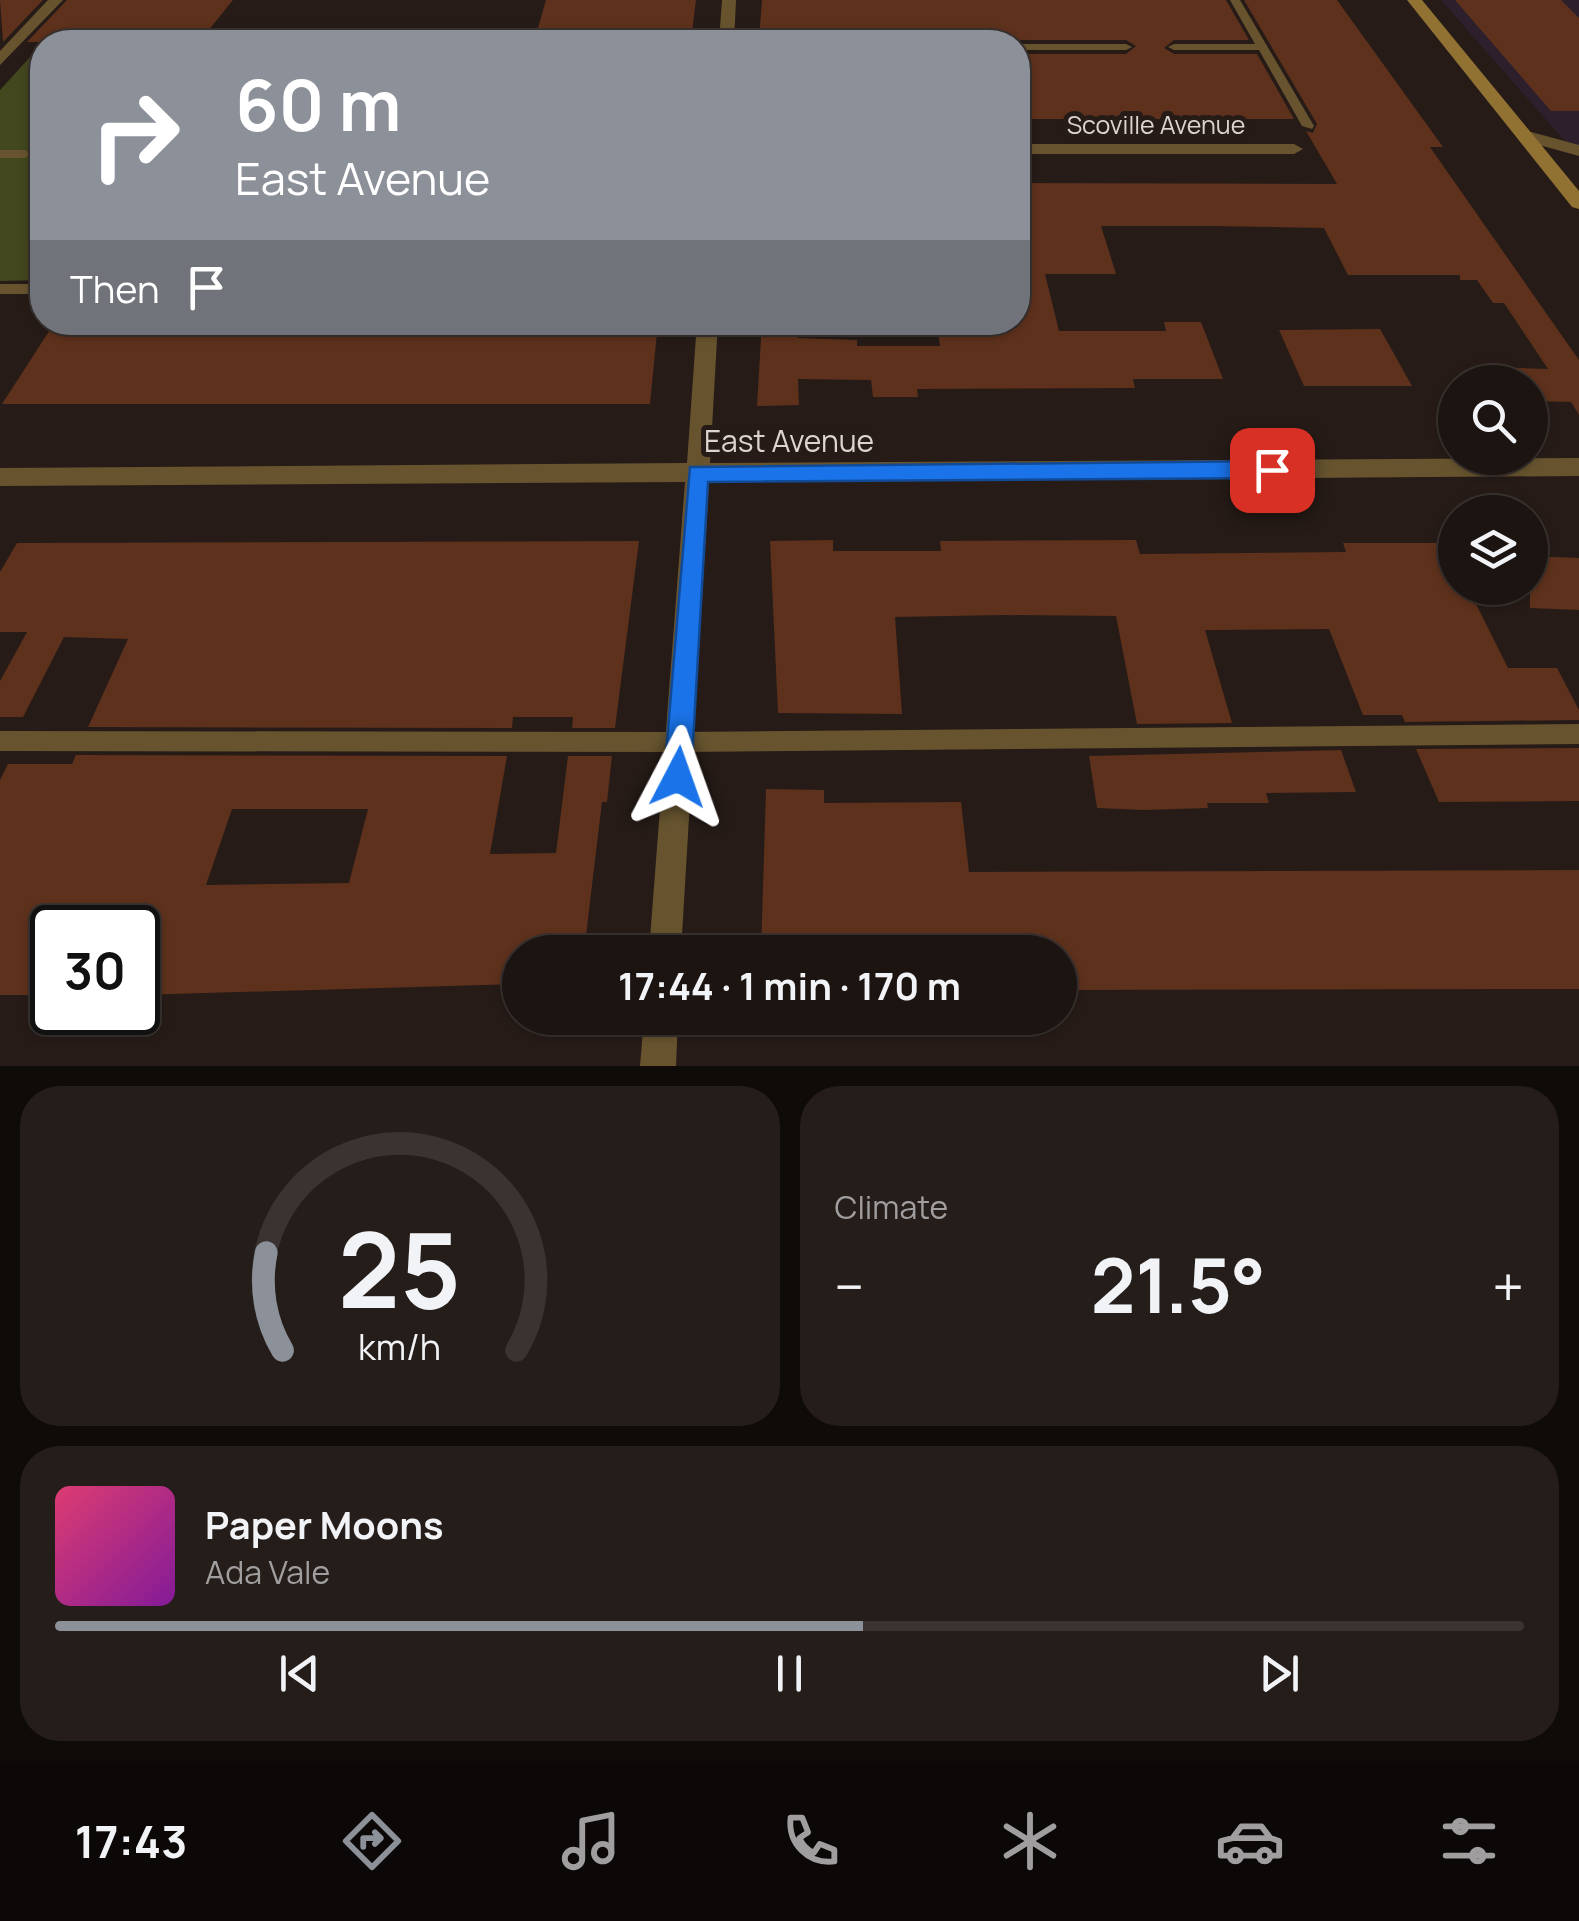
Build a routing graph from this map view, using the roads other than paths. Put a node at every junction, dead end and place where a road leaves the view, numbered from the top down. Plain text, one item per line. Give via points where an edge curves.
1 (56, 0) edge
2 (730, 0) edge
3 (1235, 0) edge
4 (1414, 0) edge
5 (728, 30) edge
6 (1030, 47) edge
7 (1126, 47) dead end
8 (1174, 47) dead end
9 (1262, 47) junction
10 (3, 53) edge
11 (1308, 126) dead end
12 (1524, 135) junction
13 (1294, 149) dead end
14 (1030, 150) edge
15 (1579, 151) edge
16 (0, 154) edge
17 (25, 154) dead end
18 (1579, 203) edge
19 (0, 289) edge
20 (30, 289) edge
21 (707, 335) edge
22 (1579, 467) edge
23 (698, 474) junction
24 (0, 477) edge
25 (1579, 734) edge
26 (0, 741) edge
27 (680, 742) junction
28 (667, 935) edge
29 (660, 1035) edge
30 (658, 1066) edge

1 - 10 street
2 - 5 street
3 - 9 lane
4 - 12 main road
6 - 7 lane
8 - 9 lane
9 - 11 lane
12 - 15 street
12 - 18 main road
13 - 14 street, Scoville Avenue
16 - 17 lane
19 - 20 lane
21 - 23 street
22 - 23 street, East Avenue
23 - 24 street, East Avenue
23 - 27 street
25 - 27 lane
26 - 27 lane
27 - 28 street
29 - 30 street

